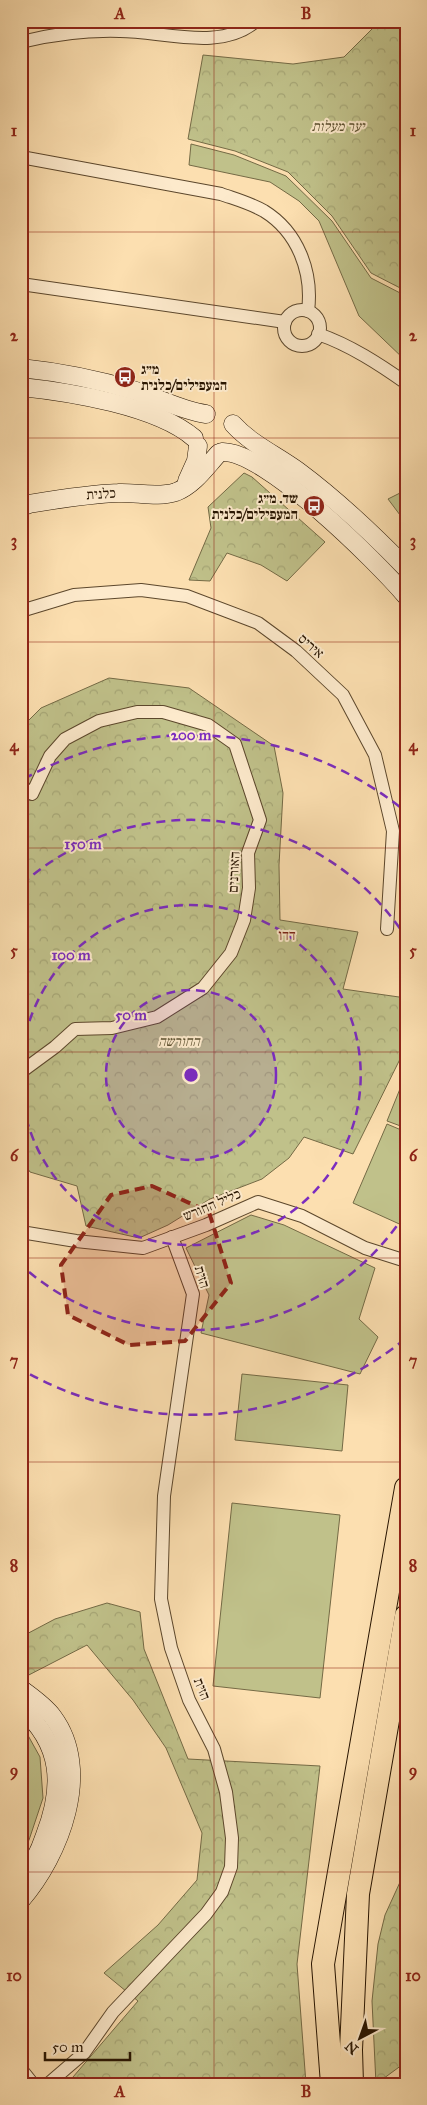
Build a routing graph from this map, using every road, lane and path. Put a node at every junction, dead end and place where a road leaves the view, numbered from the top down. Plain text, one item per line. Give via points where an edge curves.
1 (256, 21) edge
2 (21, 42) edge
3 (21, 158) edge
4 (21, 284) edge
5 (308, 311) junction
6 (285, 322) junction
7 (318, 334) junction
8 (21, 368) edge
9 (406, 383) edge
10 (21, 386) edge
11 (206, 414) junction
12 (233, 424) junction
13 (196, 442) junction
14 (220, 453) junction
15 (181, 489) junction
16 (21, 507) edge
17 (406, 568) edge
18 (406, 596) edge
19 (21, 611) edge
20 (21, 786) edge
21 (387, 929) dead end
22 (21, 1072) edge
23 (21, 1232) edge
24 (172, 1237) junction
25 (406, 1261) edge
26 (406, 1488) edge
27 (406, 1616) edge
28 (21, 1689) edge
29 (21, 1708) edge
30 (21, 1879) edge
31 (21, 1900) edge
32 (21, 2069) edge
33 (33, 2084) edge
34 (48, 2084) edge
35 (332, 2084) edge
36 (352, 2084) edge

1 - 2 street via 240,32 204,39 100,31 58,34
3 - 5 street via 220,194 264,211 290,233 298,246 307,272
4 - 6 street
5 - 6 street via 292,312
5 - 7 street via 318,321
6 - 7 street via 285,334 295,344 308,344
7 - 9 street via 358,352
8 - 11 main road via 101,382
10 - 13 main road via 130,408 171,422
11 - 12 main road via 218,413
11 - 13 main road via 194,426
12 - 14 main road via 232,444
12 - 17 main road via 245,437 323,490
13 - 14 main road via 207,453
13 - 15 main road via 193,472
14 - 15 main road, כלנית
14 - 18 main road via 230,452 250,461 304,498 370,556
15 - 16 main road, כלנית via 157,494 91,494
19 - 21 street, איריס via 74,594 141,590 187,596 258,623 296,651 343,695 375,755 393,832
20 - 22 street, האורנים via 32,794 50,756 65,739 99,722 136,712 163,712 208,725 235,744 260,820 248,854 249,888 244,920 231,953 203,988 157,1017 112,1028 75,1029
23 - 24 street, כליל החורש via 143,1248
24 - 25 street, כליל החורש via 258,1202 302,1216 365,1248
24 - 34 street, הזית via 193,1294 164,1496 161,1598 171,1648 189,1700 214,1749 226,1792 232,1838 231,1867 222,1892 206,1914 125,1998 84,2053
26 - 35 highway via 323,1964
27 - 36 highway via 358,1894
28 - 31 main road via 53,1717 66,1743 71,1782 64,1826 48,1862
29 - 30 main road via 38,1723 53,1751 58,1780 54,1812 38,1855
32 - 33 street

